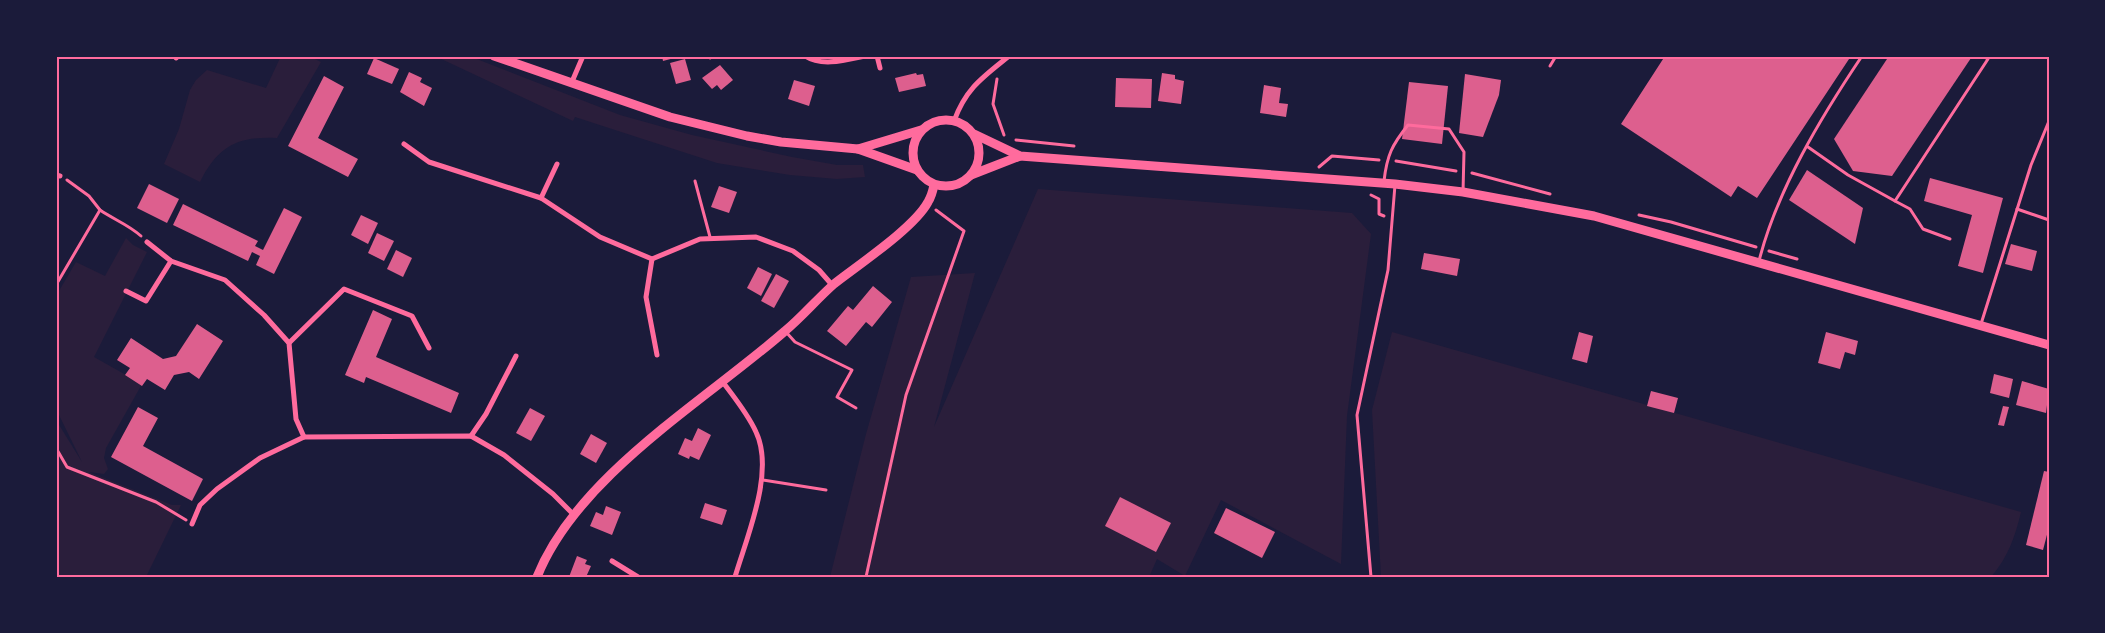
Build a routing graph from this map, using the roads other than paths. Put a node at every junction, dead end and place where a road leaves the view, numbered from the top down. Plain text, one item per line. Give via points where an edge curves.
1 (494, 56) edge
2 (583, 56) edge
3 (805, 56) edge
4 (865, 56) edge
5 (877, 56) edge
6 (1009, 56) edge
7 (1556, 56) edge
8 (1862, 56) edge
9 (1983, 56) edge
10 (1550, 66) dead end
11 (880, 68) dead end
12 (571, 84) junction
13 (954, 121) junction
14 (2049, 121) edge
15 (921, 130) junction
16 (974, 134) junction
17 (404, 144) dead end
18 (1808, 147) junction
19 (858, 149) junction
20 (1020, 156) junction
21 (557, 164) dead end
22 (917, 170) junction
23 (970, 176) junction
24 (695, 181) dead end
25 (934, 184) junction
26 (1384, 184) junction
27 (1395, 184) junction
28 (1463, 192) junction
29 (542, 198) junction
30 (1895, 201) junction
31 (2017, 209) junction
32 (2049, 220) edge
33 (710, 237) junction
34 (1950, 239) dead end
35 (147, 242) road end
36 (652, 259) junction
37 (171, 261) junction
38 (1759, 262) junction
39 (833, 286) junction
40 (126, 292) dead end
41 (1980, 327) junction
42 (785, 331) junction
43 (289, 343) junction
44 (2049, 346) edge
45 (429, 348) dead end
46 (516, 356) dead end
47 (657, 356) dead end
48 (722, 381) junction
49 (856, 408) dead end
50 (304, 436) junction
51 (471, 436) junction
52 (763, 480) junction
53 (826, 490) dead end
54 (574, 515) junction
55 (192, 524) road end
56 (612, 562) dead end
57 (537, 577) edge
58 (638, 577) edge
59 (735, 577) edge
60 (1372, 577) edge

1 - 12 main road
2 - 12 street
3 - 4 street via 811,60 837,62
5 - 11 street
6 - 13 street via 974,84 961,101
7 - 10 lane
8 - 18 lane
9 - 30 lane via 1988,60
12 - 19 main road via 670,117 747,136
13 - 15 main road via 936,121
13 - 16 main road
14 - 31 lane via 2030,164
15 - 19 main road
15 - 22 main road via 912,149
16 - 20 main road
16 - 23 main road via 979,158
17 - 29 street via 429,162
18 - 30 lane via 1848,175
18 - 38 lane via 1784,189
19 - 22 main road
20 - 23 main road
20 - 26 main road
21 - 29 street
22 - 25 main road
23 - 25 main road via 954,186
24 - 33 lane
25 - 39 main road via 928,203 908,225
26 - 27 main road
26 - 28 lane via 1393,144 1408,125 1449,129 1464,152
27 - 28 main road
27 - 60 lane via 1388,270 1357,416
28 - 38 main road via 1594,216
29 - 36 street via 600,237
30 - 34 lane via 1910,209 1923,229
31 - 32 lane
31 - 41 lane
33 - 36 street
33 - 39 street via 756,237 793,251 819,270
35 - 37 street
36 - 47 street via 646,297
37 - 40 street via 146,301
37 - 43 street via 225,280
38 - 41 main road
39 - 42 main road
41 - 44 main road
42 - 48 main road
42 - 49 lane via 795,342 852,370 837,396
43 - 45 street via 344,289 412,316
43 - 50 street via 296,419
46 - 51 street
48 - 52 street via 757,433
48 - 54 main road via 627,458
50 - 51 street
50 - 55 street via 260,458 217,489 200,505
51 - 54 street via 504,455
52 - 53 lane
52 - 59 street
54 - 57 main road via 544,559
56 - 58 street

